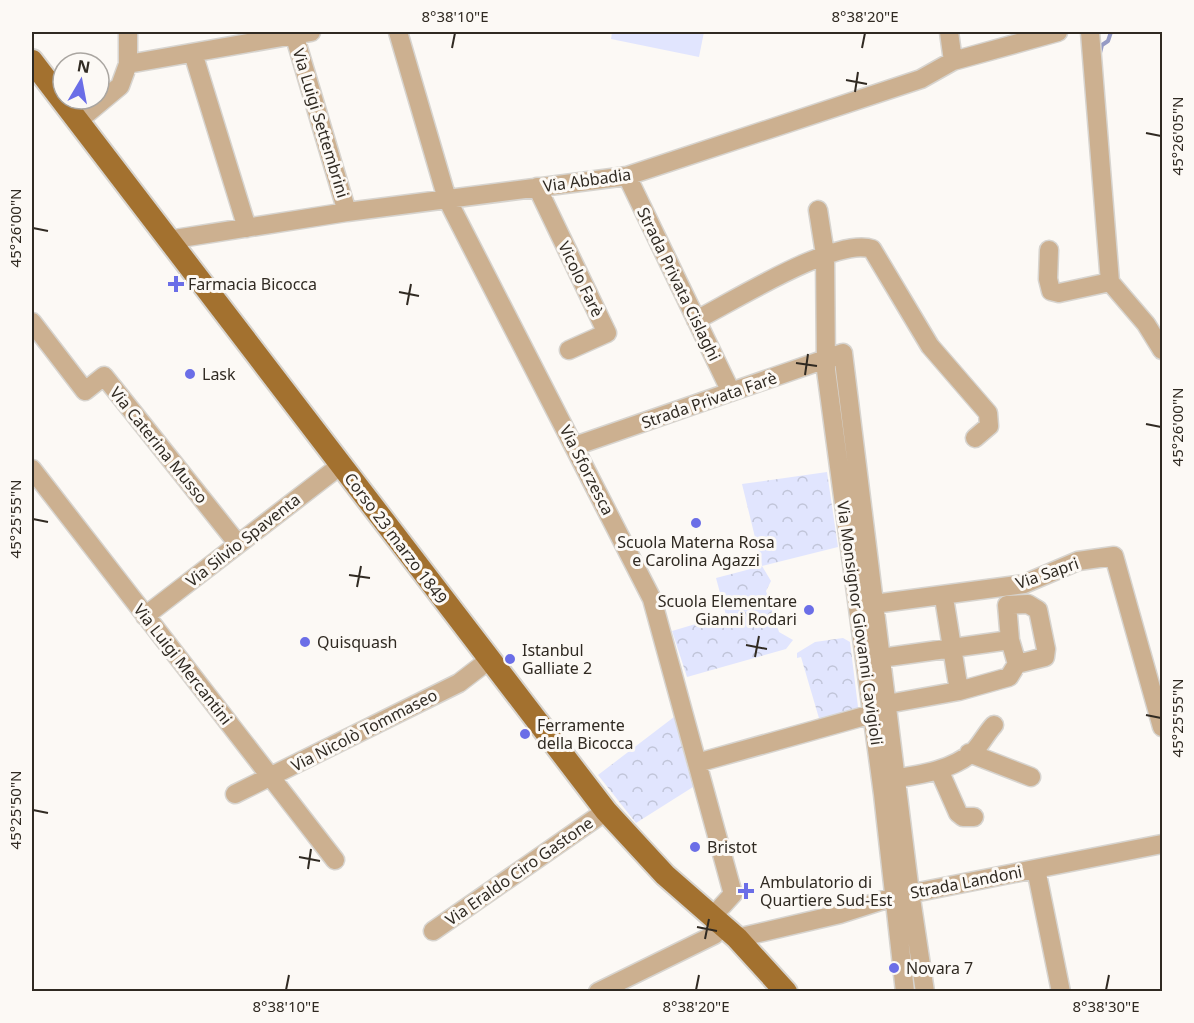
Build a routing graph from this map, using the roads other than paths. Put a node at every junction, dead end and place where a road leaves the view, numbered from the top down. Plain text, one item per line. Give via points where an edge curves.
1 (128, 32) edge
2 (398, 32) edge
3 (949, 32) edge
4 (1058, 32) edge
5 (1090, 32) edge
6 (302, 33) edge
7 (194, 53) junction
8 (32, 61) edge
9 (953, 61) junction
10 (128, 64) junction
11 (78, 121) junction
12 (627, 176) junction
13 (537, 187) junction
14 (447, 199) junction
15 (818, 210) dead end
16 (347, 212) junction
17 (248, 228) junction
18 (168, 240) junction
19 (1049, 250) dead end
20 (825, 254) junction
21 (1110, 282) junction
22 (696, 320) junction
23 (32, 322) edge
24 (569, 350) dead end
25 (1162, 350) edge
26 (843, 353) joint
27 (825, 359) junction
28 (731, 392) junction
29 (975, 438) dead end
30 (575, 446) junction
31 (341, 465) junction
32 (32, 469) edge
33 (238, 544) junction
34 (945, 604) junction
35 (1007, 605) junction
36 (875, 608) junction
37 (145, 615) junction
38 (1010, 640) junction
39 (952, 648) junction
40 (881, 658) junction
41 (489, 660) junction
42 (1017, 664) junction
43 (959, 691) junction
44 (879, 709) junction
45 (994, 725) dead end
46 (1162, 728) edge
47 (969, 753) junction
48 (697, 763) junction
49 (939, 770) junction
50 (272, 777) junction
51 (1031, 777) dead end
52 (888, 779) junction
53 (235, 794) dead end
54 (606, 811) junction
55 (974, 817) dead end
56 (1162, 844) edge
57 (335, 860) dead end
58 (1036, 869) junction
59 (902, 895) junction
60 (725, 927) junction
61 (433, 931) dead end
62 (598, 992) edge
63 (786, 992) edge
64 (905, 992) edge
65 (925, 992) edge
66 (1061, 992) edge

1 - 10 street
2 - 14 street, Via Sforzesca
3 - 9 street
4 - 9 street, Via Abbadia
5 - 21 street
6 - 7 street
6 - 16 street, Via Luigi Settembrini
7 - 10 street
7 - 17 street
8 - 11 main road, Corso 23 marzo 1849
9 - 12 street, Via Abbadia via 921,79
10 - 11 street via 120,86
11 - 18 main road, Corso 23 marzo 1849
12 - 13 street, Via Abbadia
12 - 22 street, Strada Privata Cislaghi
13 - 14 street, Via Abbadia
13 - 24 street, Vicolo Farè via 608,333
14 - 16 street, Via Abbadia
14 - 30 street, Via Sforzesca
15 - 20 street, Via Monsignor Giovanni Cavigioli
16 - 17 street, Via Abbadia
17 - 18 street, Via Abbadia
18 - 31 main road, Corso 23 marzo 1849
19 - 21 street via 1047,279 1051,291 1059,293
20 - 22 street
20 - 27 street, Via Monsignor Giovanni Cavigioli
20 - 29 street via 863,246 872,249 930,346 988,413 989,426
21 - 25 street via 1146,324
22 - 28 street, Strada Privata Cislaghi
23 - 33 street, Via Caterina Musso via 85,391 104,376
26 - 27 street, Strada Privata Farè
26 - 36 street, Via Monsignor Giovanni Cavigioli
27 - 28 street, Strada Privata Farè
27 - 44 street, Via Monsignor Giovanni Cavigioli
28 - 30 street, Strada Privata Farè
30 - 48 street, Via Sforzesca via 652,599
31 - 33 street, Via Silvio Spaventa
31 - 41 main road, Corso 23 marzo 1849
32 - 37 street, Via Luigi Mercantini
33 - 37 street, Via Silvio Spaventa
34 - 35 street via 999,597
34 - 36 street
34 - 39 street
35 - 38 street
35 - 42 street via 1028,604 1038,610 1046,649 1045,657
36 - 40 street, Via Monsignor Giovanni Cavigioli
36 - 46 street, Via Sapri via 1024,584 1078,561 1114,556
37 - 50 street, Via Luigi Mercantini
38 - 39 street
38 - 42 street
39 - 40 street
39 - 43 street
40 - 44 street, Via Monsignor Giovanni Cavigioli
41 - 50 street, Via Nicolò Tommaseo via 459,683
41 - 54 main road, Corso 23 marzo 1849
42 - 43 street via 1009,677
43 - 44 street
44 - 48 street
44 - 52 street, Via Monsignor Giovanni Cavigioli
45 - 47 street
47 - 49 street via 956,764
47 - 51 street
48 - 60 street, Via Sforzesca via 733,894
49 - 52 street
49 - 55 street via 958,813
50 - 53 street, Via Nicolò Tommaseo
50 - 57 street, Via Luigi Mercantini
52 - 59 street, Via Monsignor Giovanni Cavigioli
54 - 60 main road, Corso 23 marzo 1849 via 665,875
54 - 61 street, Via Eraldo Ciro Gastone
56 - 58 street, Strada Landoni
58 - 59 street, Strada Landoni
58 - 66 street
59 - 60 street, Strada Landoni via 840,914
59 - 64 street, Via Monsignor Giovanni Cavigioli
59 - 65 street, Via Monsignor Giovanni Cavigioli
60 - 62 street
60 - 63 main road, Corso 23 marzo 1849

